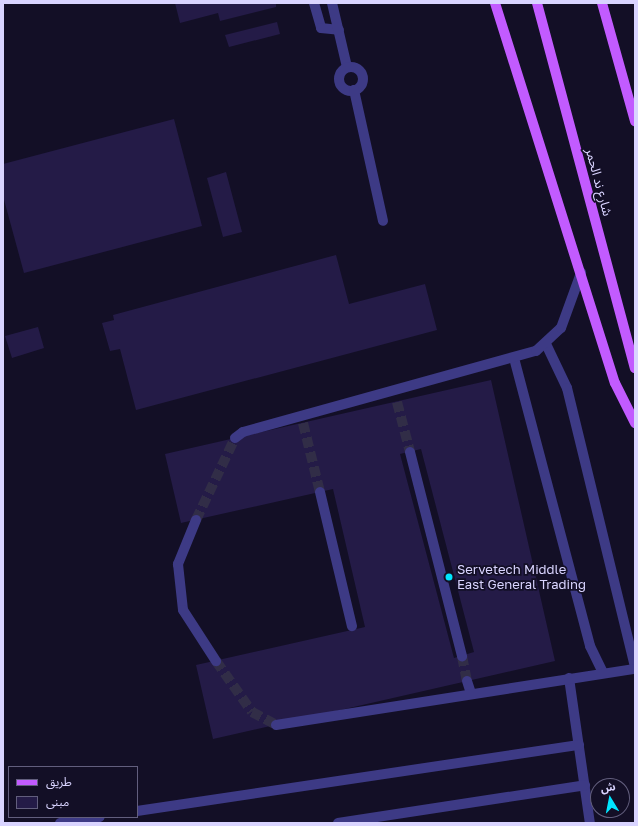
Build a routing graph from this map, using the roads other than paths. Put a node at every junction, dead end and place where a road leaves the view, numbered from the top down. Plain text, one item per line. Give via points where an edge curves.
1 (314, 3) edge
2 (332, 3) edge
3 (495, 3) edge
4 (537, 3) edge
5 (602, 3) edge
6 (339, 30) junction
7 (348, 67) junction
8 (354, 90) junction
9 (635, 121) edge
10 (383, 221) dead end
11 (581, 273) junction
12 (546, 344) junction
13 (514, 358) junction
14 (635, 368) edge
15 (635, 423) edge
16 (235, 438) tunnel mouth
17 (410, 452) tunnel mouth
18 (320, 492) tunnel mouth
19 (196, 520) tunnel mouth
20 (352, 626) dead end
21 (462, 656) tunnel mouth
22 (216, 661) tunnel mouth
23 (635, 667) edge
24 (603, 673) junction
25 (569, 678) junction
26 (468, 681) tunnel mouth
27 (471, 694) junction
28 (276, 725) tunnel mouth
29 (579, 745) junction
30 (585, 785) junction
31 (138, 811) edge
32 (93, 818) edge
33 (60, 823) edge
34 (338, 823) edge
35 (590, 823) edge

1 - 6 lane via 321,28
2 - 6 lane
3 - 11 main road
4 - 14 main road, شارع ند الحمر
5 - 9 main road
6 - 7 lane
7 - 8 lane via 354,67 362,76 362,82
7 - 8 lane via 342,70 339,82 342,87
8 - 10 lane
11 - 12 lane via 567,318
11 - 15 main road via 615,383
12 - 13 lane
12 - 23 lane via 567,388
13 - 16 lane via 396,397 243,432
13 - 24 lane via 590,646
17 - 21 lane
18 - 20 lane
19 - 22 lane via 178,564 183,610
23 - 24 lane
24 - 25 lane
25 - 27 lane
25 - 29 lane
26 - 27 lane
27 - 28 lane
29 - 30 lane
29 - 31 lane
30 - 34 lane
30 - 35 lane
32 - 33 lane

